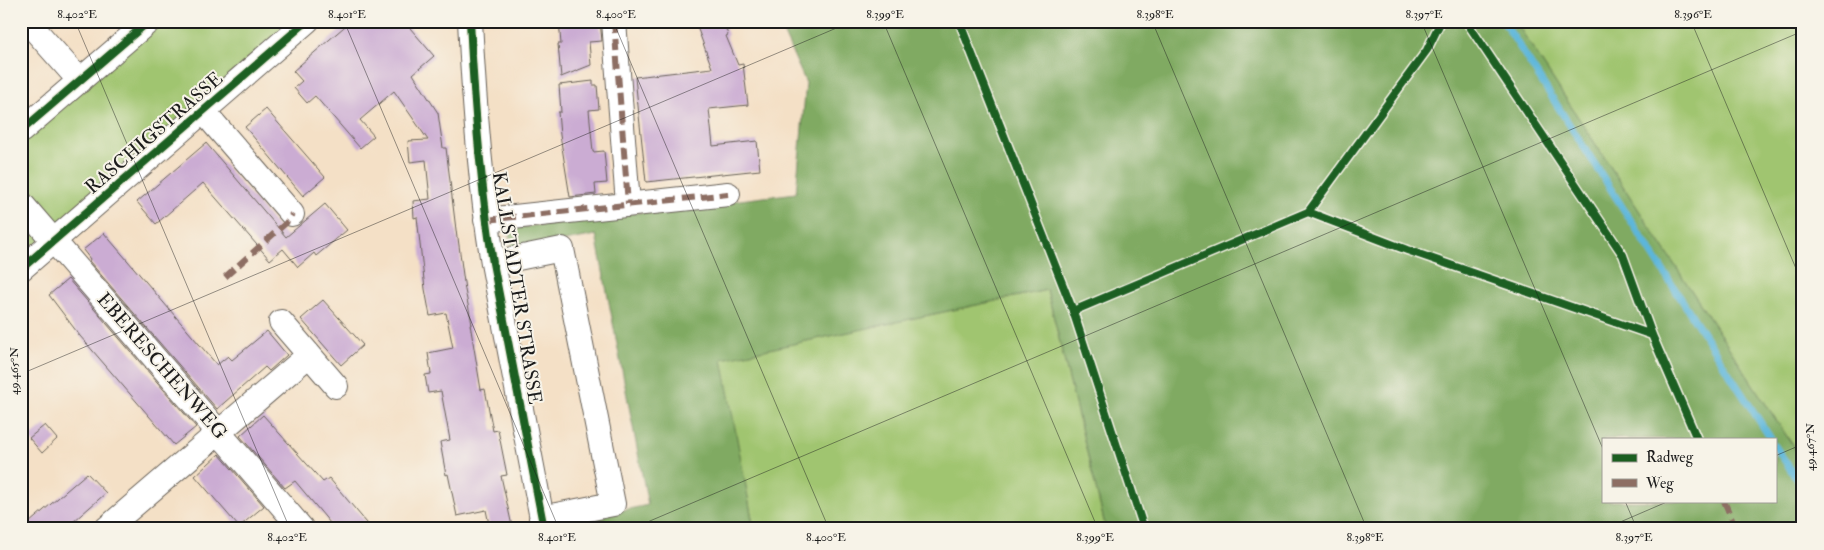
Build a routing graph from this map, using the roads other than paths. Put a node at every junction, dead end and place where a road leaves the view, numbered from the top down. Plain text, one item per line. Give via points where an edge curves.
1 (27, 21) edge
2 (307, 21) edge
3 (470, 21) edge
4 (614, 21) edge
5 (147, 22) edge
6 (80, 80) junction
7 (204, 112) junction
8 (21, 131) edge
9 (728, 194) dead end
10 (21, 203) edge
11 (628, 204) junction
12 (292, 214) dead end
13 (486, 220) junction
14 (54, 241) junction
15 (493, 263) junction
16 (21, 269) edge
17 (281, 322) dead end
18 (309, 354) junction
19 (336, 386) dead end
20 (218, 432) junction
21 (543, 524) edge
22 (106, 529) edge
23 (302, 529) edge

1 - 6 street
2 - 7 street, RASCHIGSTRASSE
3 - 13 street, KALLSTADTER STRASSE
4 - 11 street
5 - 6 street
6 - 8 street
7 - 12 street, RASCHIGSTRASSE
7 - 14 street, RASCHIGSTRASSE
9 - 11 street, KALLSTADTER STRASSE
10 - 14 street, EBERESCHENWEG
11 - 13 street, KALLSTADTER STRASSE
13 - 15 street, KALLSTADTER STRASSE
14 - 16 street, RASCHIGSTRASSE
14 - 20 street, EBERESCHENWEG
15 - 21 street, KALLSTADTER STRASSE
15 - 21 street via 562,249 613,504
17 - 18 street
18 - 19 street
18 - 20 street
20 - 22 street
20 - 23 street, EBERESCHENWEG

